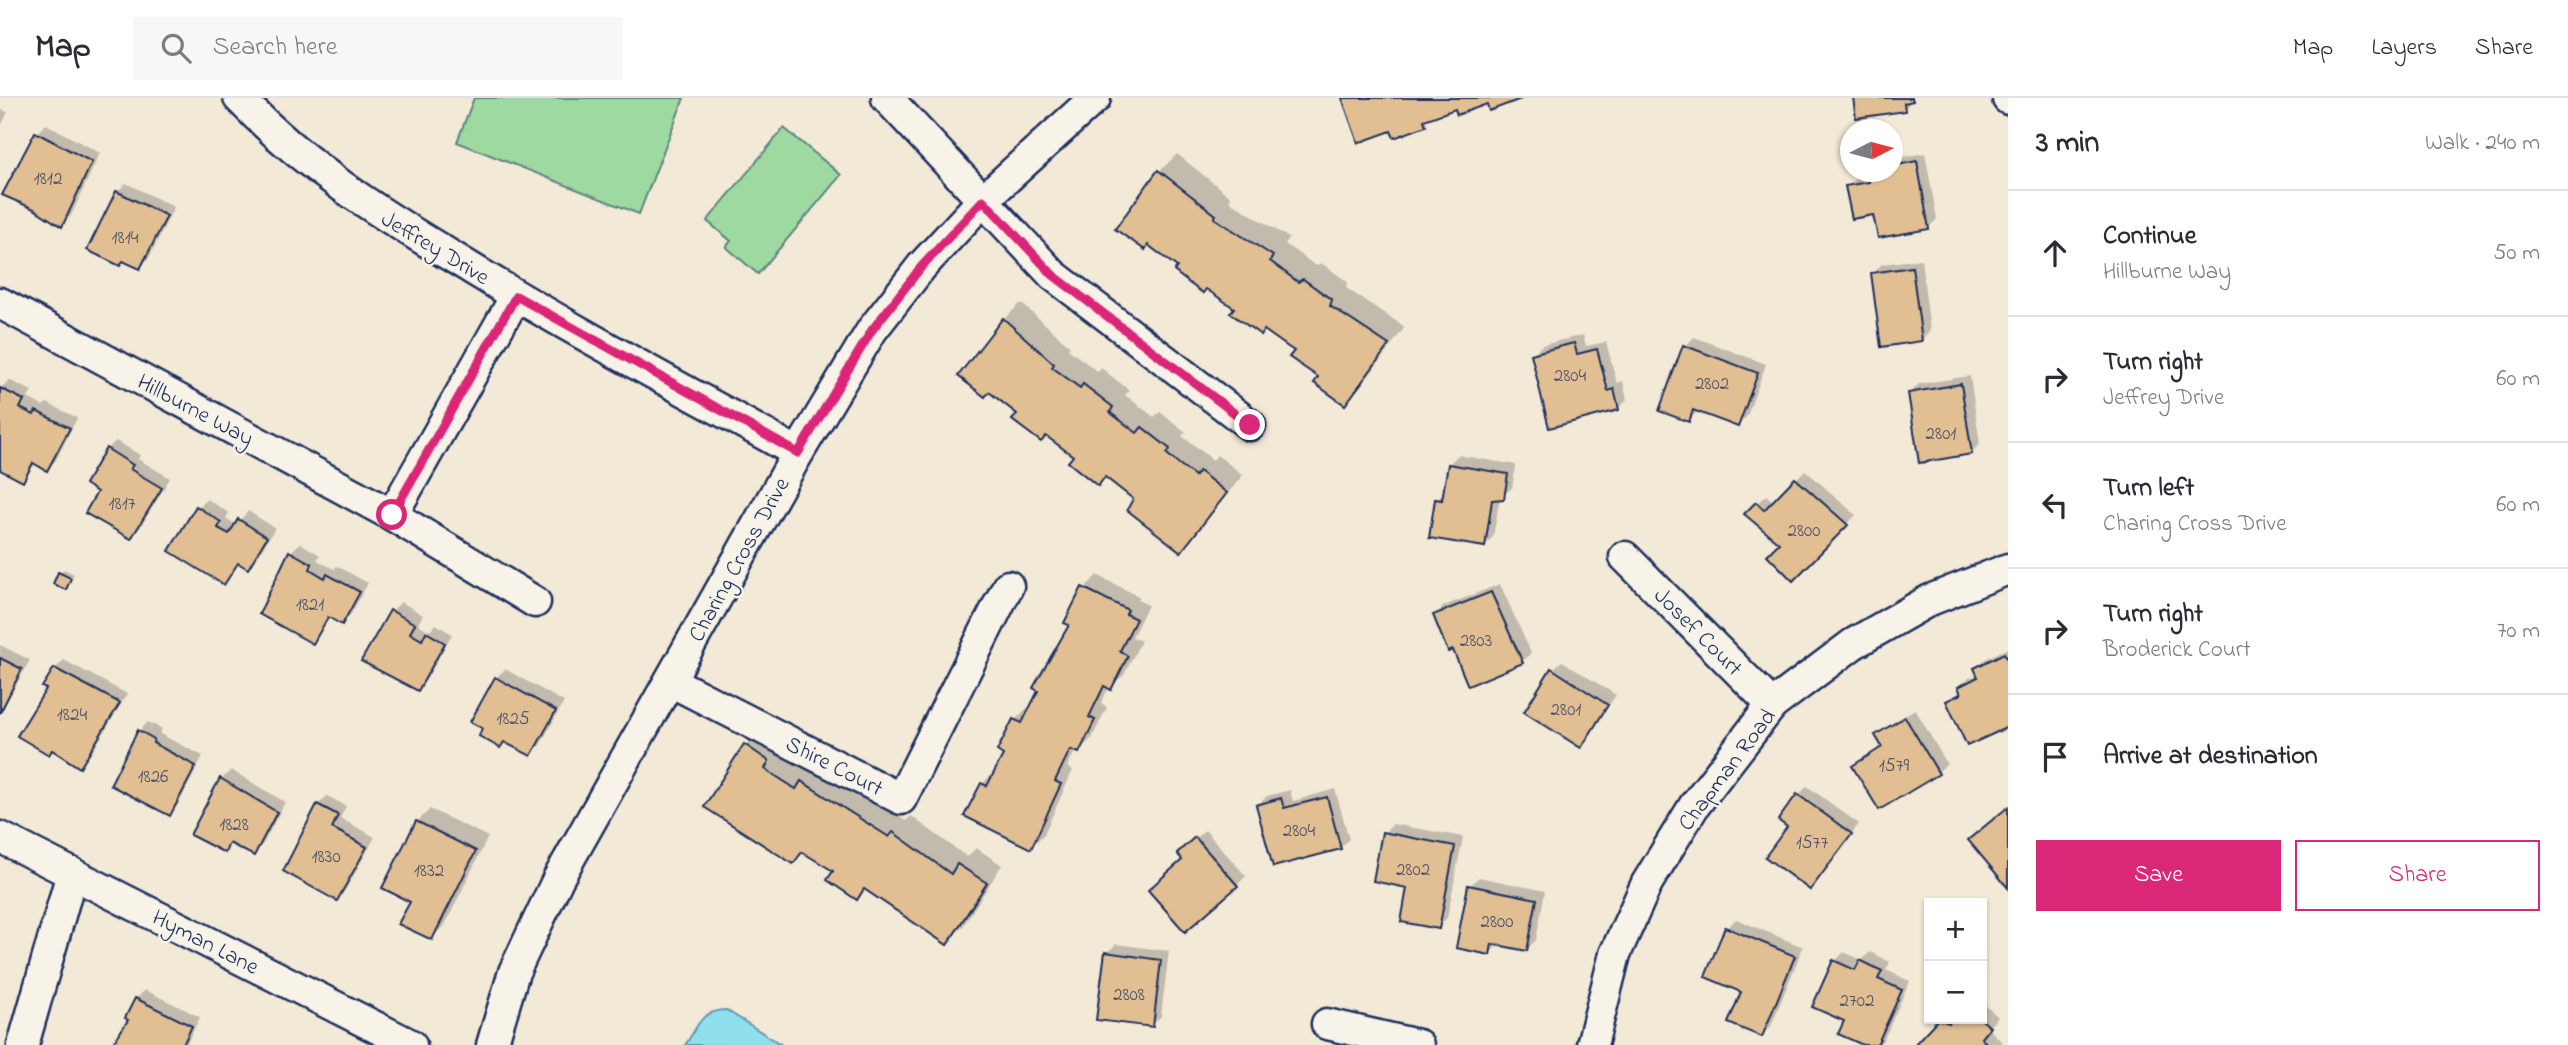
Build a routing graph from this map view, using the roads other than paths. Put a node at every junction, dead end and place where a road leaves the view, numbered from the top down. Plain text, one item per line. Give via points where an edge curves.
1 (239, 98) edge
2 (887, 98) edge
3 (1095, 98) edge
4 (983, 200) junction
5 (516, 296) junction
6 (0, 303) edge
7 (1250, 425) dead end
8 (798, 453) junction
9 (392, 515) junction
10 (1625, 556) dead end
11 (2008, 569) edge
12 (1008, 586) dead end
13 (535, 602) dead end
14 (670, 681) junction
15 (1772, 705) junction
16 (0, 837) edge
17 (72, 873) junction
18 (1327, 1024) dead end
19 (23, 1045) edge
20 (411, 1045) edge
21 (492, 1045) edge
22 (1418, 1045) edge
23 (1592, 1045) edge

1 - 5 street, Jeffrey Drive via 306,162 370,207
2 - 4 street
3 - 4 street, Charing Cross Drive
4 - 7 street via 1053,275
4 - 8 street, Charing Cross Drive via 922,266 872,330
5 - 8 street, Jeffrey Drive
5 - 9 street
6 - 9 street, Hillburne Way
8 - 14 street, Charing Cross Drive
9 - 13 street, Hillburne Way
10 - 15 street, Josef Court
11 - 15 street, Chapman Road via 1930,600 1875,631
12 - 14 street, Shire Court via 901,799
14 - 21 street, Charing Cross Drive via 558,879 514,972
15 - 23 street, Chapman Road via 1694,806 1647,883 1615,954
16 - 17 street, Hyman Lane
17 - 19 street
17 - 20 street, Hyman Lane
18 - 22 street

